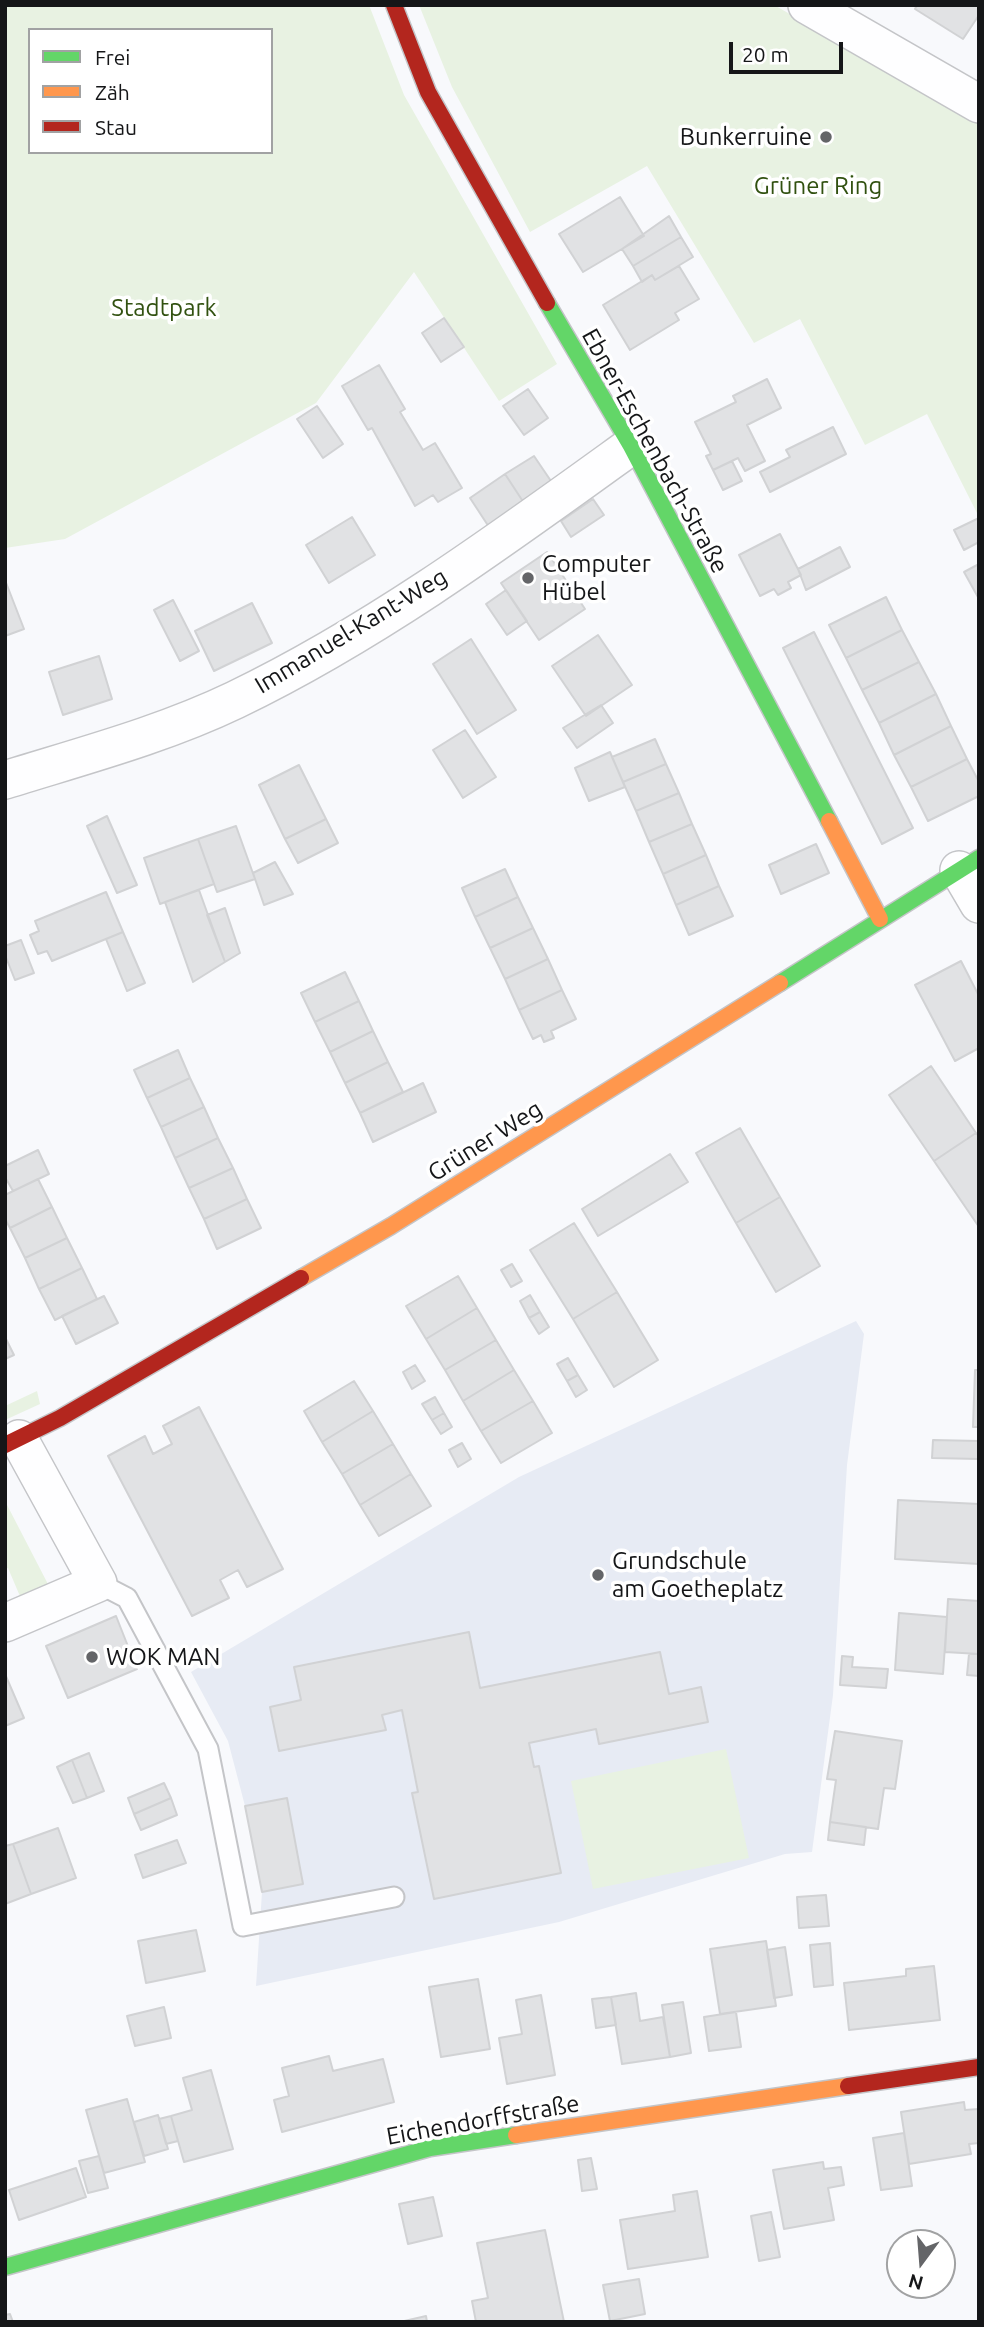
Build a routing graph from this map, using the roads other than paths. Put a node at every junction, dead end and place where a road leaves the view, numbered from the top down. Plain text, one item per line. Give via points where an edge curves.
1 (394, 5) edge
2 (807, 5) edge
3 (979, 104) edge
4 (631, 446) junction
5 (5, 780) edge
6 (969, 864) edge
7 (979, 904) edge
8 (880, 919) junction
9 (12, 1442) edge
10 (99, 1583) junction
11 (5, 1623) edge
12 (394, 1897) dead end
13 (979, 2067) edge
14 (5, 2267) edge

1 - 4 street, Ebner-Eschenbach-Straße via 428,92
2 - 3 street
4 - 5 street, Immanuel-Kant-Weg via 431,584 299,668 157,732
4 - 8 street, Ebner-Eschenbach-Straße
6 - 7 street
6 - 8 street, Grüner Weg
8 - 9 street, Grüner Weg via 391,1226
9 - 10 street
10 - 11 street
10 - 12 lane via 127,1598 208,1749 243,1926
13 - 14 street, Eichendorffstraße via 430,2148

